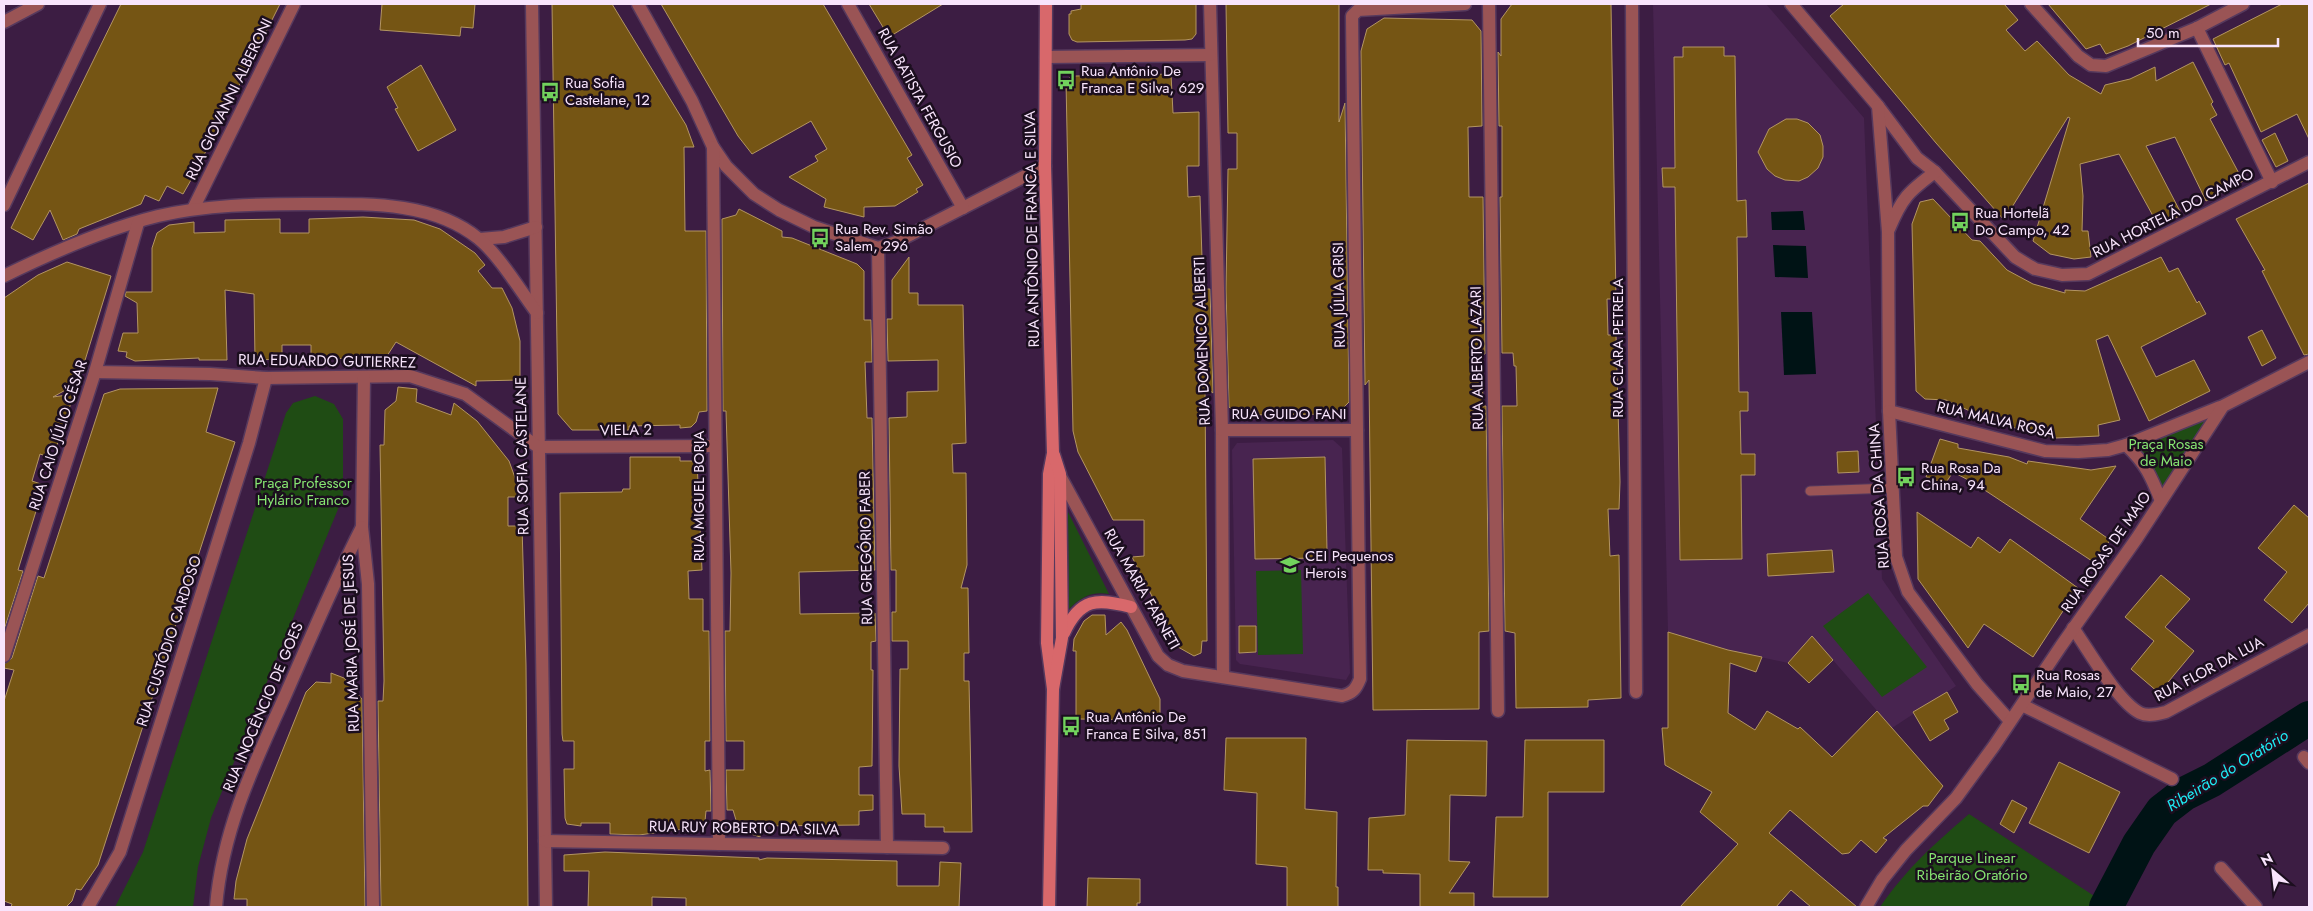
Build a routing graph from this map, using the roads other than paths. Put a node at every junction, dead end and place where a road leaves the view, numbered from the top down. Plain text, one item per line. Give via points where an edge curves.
1 (38, 4) edge
2 (100, 4) edge
3 (294, 4) edge
4 (532, 4) edge
5 (638, 4) edge
6 (848, 4) edge
7 (1046, 4) edge
8 (1210, 4) edge
9 (1465, 4) edge
10 (1489, 4) edge
11 (1632, 4) edge
12 (1791, 4) edge
13 (2031, 4) edge
14 (2243, 4) edge
15 (4, 22) edge
16 (2197, 28) junction
17 (1210, 55) junction
18 (1046, 57) junction
19 (1878, 106) junction
20 (713, 147) junction
21 (2309, 162) edge
22 (1045, 166) junction
23 (1935, 172) junction
24 (2272, 182) junction
25 (4, 205) edge
26 (963, 208) junction
27 (193, 209) junction
28 (138, 223) junction
29 (536, 228) junction
30 (1888, 232) junction
31 (480, 239) junction
32 (878, 248) junction
33 (4, 276) edge
34 (537, 313) junction
35 (2309, 362) edge
36 (95, 372) junction
37 (364, 377) junction
38 (266, 378) junction
39 (2222, 406) junction
40 (1889, 411) junction
41 (1222, 430) junction
42 (1357, 430) junction
43 (2126, 445) junction
44 (715, 446) junction
45 (538, 447) junction
46 (1054, 474) junction
47 (1892, 488) junction
48 (1810, 491) dead end
49 (2161, 501) junction
50 (362, 527) junction
51 (1131, 607) junction
52 (2074, 628) junction
53 (2309, 635) edge
54 (1062, 638) junction
55 (4, 656) edge
56 (1223, 677) junction
57 (1053, 689) junction
58 (1356, 689) joint
59 (1636, 692) dead end
60 (2022, 705) junction
61 (1498, 711) dead end
62 (2010, 721) junction
63 (2172, 779) dead end
64 (544, 840) junction
65 (719, 844) junction
66 (887, 847) junction
67 (943, 848) dead end
68 (2221, 868) dead end
69 (91, 906) edge
70 (216, 907) edge
71 (373, 907) edge
72 (546, 907) edge
73 (1049, 907) edge
74 (1866, 907) edge
75 (2256, 907) edge

1 - 15 street
2 - 25 street
3 - 27 street, RUA GIOVANNI ALBERONI
4 - 29 street, RUA SOFIA CASTELANE
5 - 20 street via 692,101
6 - 26 street, RUA BATISTA FERGUSIO
7 - 18 main road, RUA ANTÔNIO DE FRANCA E SILVA
8 - 17 street, RUA DOMENICO ALBERTI
9 - 42 street, RUA JÚLIA GRISI via 1358,10 1352,16
10 - 61 street, RUA ALBERTO LAZARI
11 - 59 street, RUA CLARA PETRELA
12 - 19 street
13 - 16 street via 2078,56 2091,65 2106,66 2120,62
14 - 16 street
16 - 24 street
17 - 18 street
17 - 41 street, RUA DOMENICO ALBERTI
18 - 22 main road, RUA ANTÔNIO DE FRANCA E SILVA
19 - 23 street, RUA HORTELÃ DO CAMPO via 1917,158
19 - 30 street, RUA ROSA DA CHINA
20 - 32 street via 742,183 779,210 814,227
20 - 44 street, RUA MIGUEL BORJA
21 - 24 street, RUA HORTELÃ DO CAMPO
22 - 26 street
22 - 46 main road, RUA ANTÔNIO DE FRANCA E SILVA
23 - 24 street, RUA HORTELÃ DO CAMPO via 2015,256 2035,269 2062,275 2088,274
23 - 30 street, RUA ROSA DA CHINA via 1913,187 1900,202
26 - 32 street
27 - 28 street
27 - 31 street via 245,204 391,206 445,220
28 - 33 street via 66,248
28 - 36 street, RUA CAIO JÚLIO CÉSAR
29 - 31 street via 504,237
29 - 34 street, RUA SOFIA CASTELANE
30 - 40 street, RUA ROSA DA CHINA
31 - 34 street
32 - 66 street, RUA GREGÓRIO FABER
34 - 45 street, RUA SOFIA CASTELANE
35 - 39 street
36 - 38 street, RUA EDUARDO GUTIERREZ
36 - 55 street, RUA CAIO JÚLIO CÉSAR
37 - 38 street, RUA EDUARDO GUTIERREZ
37 - 45 street, RUA EDUARDO GUTIERREZ via 410,376 466,394
37 - 50 street, RUA MARIA JOSÉ DE JESUS
38 - 69 street, RUA CUSTÓDIO CARDOSO via 246,452 120,852
39 - 43 street, RUA MALVA ROSA
39 - 49 street, RUA ROSAS DE MAIO
40 - 43 street, RUA MALVA ROSA via 2045,451 2108,450
40 - 47 street, RUA ROSA DA CHINA
41 - 42 street, RUA GUIDO FANI
41 - 56 street, RUA DOMENICO ALBERTI
42 - 58 street, RUA JÚLIA GRISI via 1360,679
43 - 49 street via 2150,472
44 - 45 street, VIELA 2
44 - 65 street, RUA MIGUEL BORJA
45 - 64 street, RUA SOFIA CASTELANE
46 - 51 street, RUA MARIA FARNETI
46 - 54 main road, RUA ANTÔNIO DE FRANCA E SILVA
46 - 57 main road, RUA ANTÔNIO DE FRANCA E SILVA via 1047,642
47 - 48 lane
47 - 62 street, RUA ROSA DA CHINA via 1896,557 1908,592 1976,684
49 - 52 street, RUA ROSAS DE MAIO
50 - 70 street, RUA INOCÊNCIO DE GOES via 246,785 227,838
50 - 71 street, RUA MARIA JOSÉ DE JESUS via 368,584
51 - 54 main road via 1095,601 1071,618
51 - 56 street, RUA MARIA FARNETI via 1158,656 1168,666
52 - 53 street, RUA FLOR DA LUA via 2106,677 2130,706 2141,714 2155,715
52 - 60 street, RUA ROSAS DE MAIO
54 - 57 main road, RUA ANTÔNIO DE FRANCA E SILVA
56 - 58 street, RUA MARIA FARNETI via 1342,696
57 - 73 main road, RUA ANTÔNIO DE FRANCA E SILVA
60 - 62 street, RUA ROSAS DE MAIO
60 - 63 street
62 - 74 street, RUA ROSAS DE MAIO via 1956,798 1906,850
64 - 65 street, RUA RUY ROBERTO DA SILVA
64 - 72 street, RUA SOFIA CASTELANE
65 - 66 street, RUA RUY ROBERTO DA SILVA
66 - 67 street, RUA RUY ROBERTO DA SILVA
68 - 75 street

